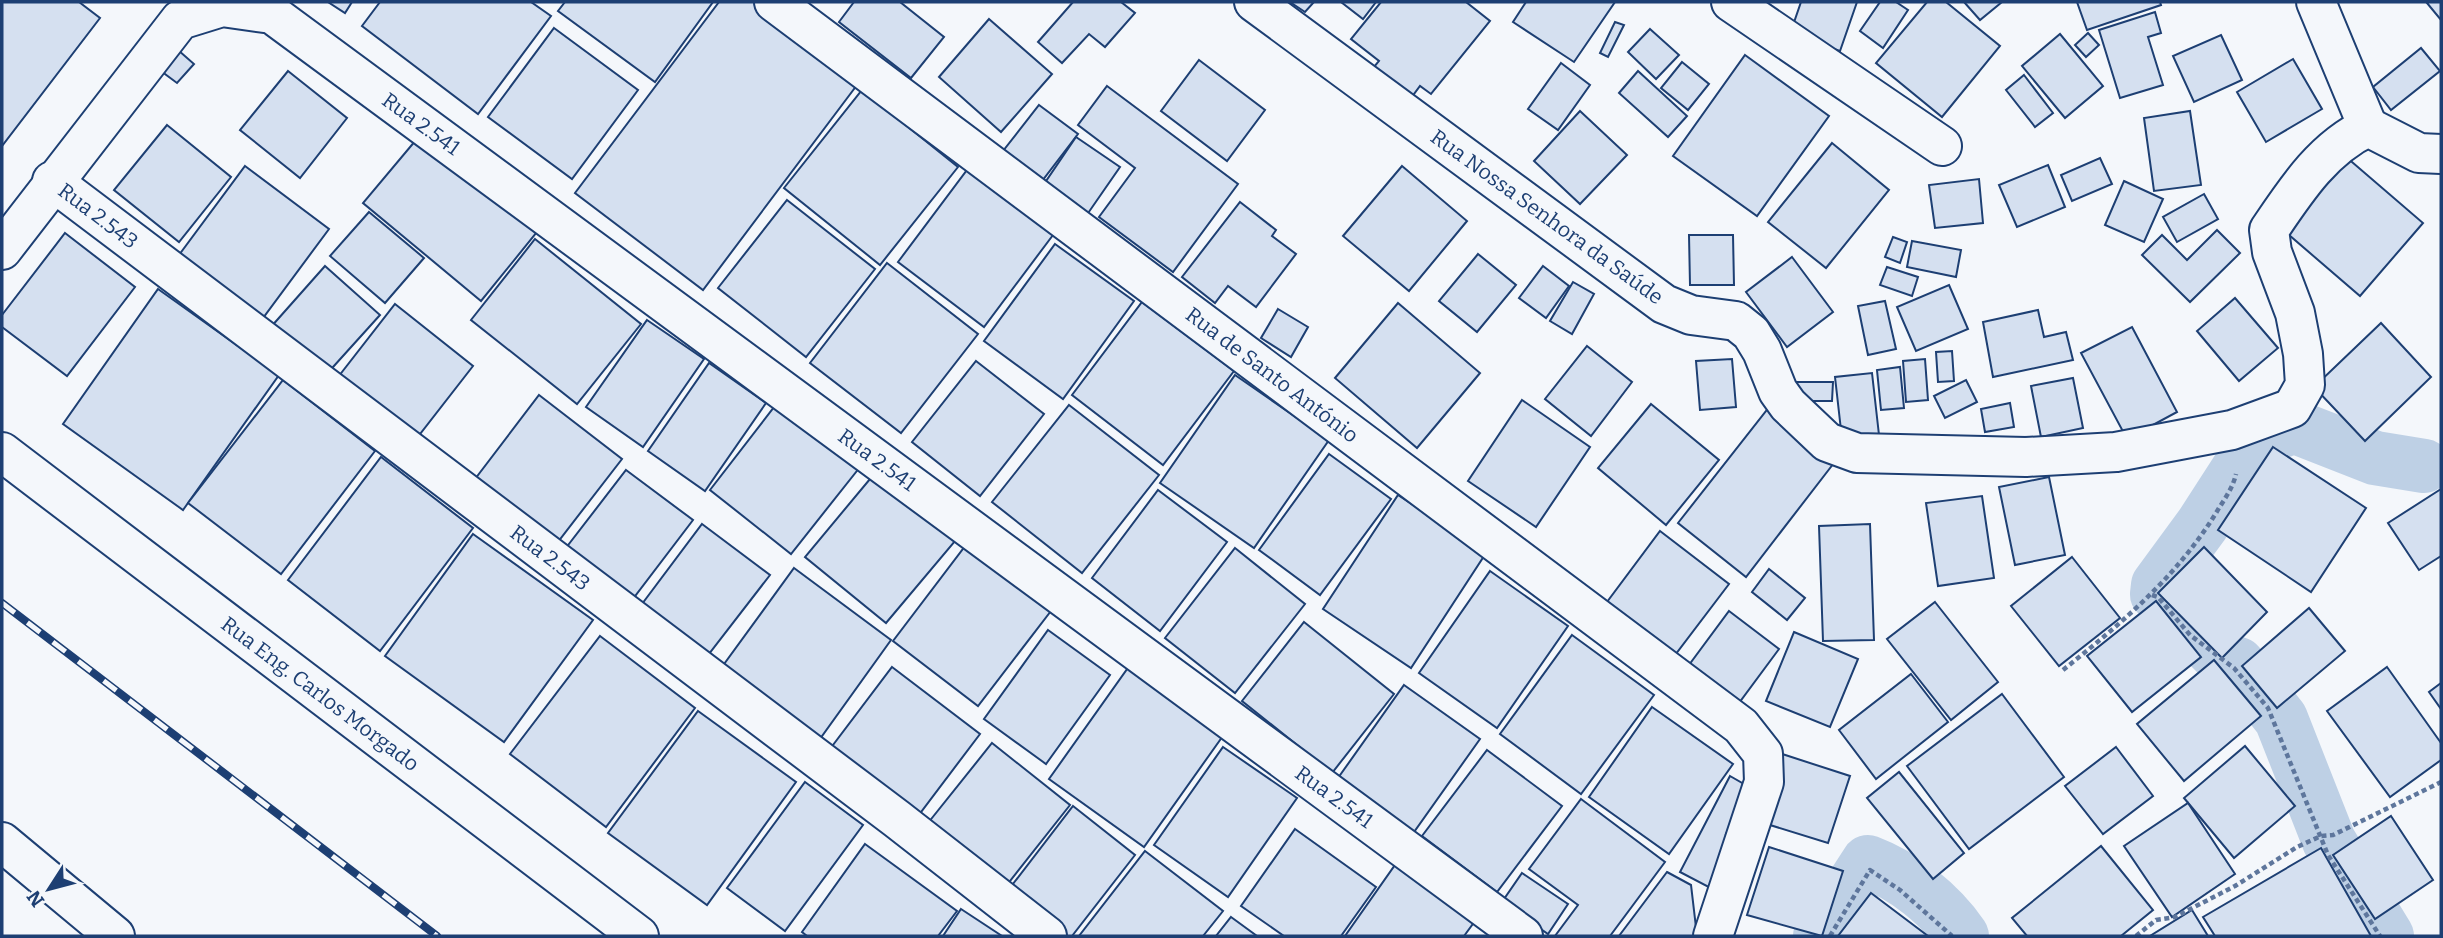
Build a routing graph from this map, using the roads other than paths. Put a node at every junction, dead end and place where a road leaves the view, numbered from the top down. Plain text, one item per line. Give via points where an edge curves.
1 (774, 2) edge
2 (1254, 2) edge
3 (1731, 2) edge
4 (2316, 2) edge
5 (2368, 127) junction
6 (1942, 146) dead end
7 (2441, 154) edge
8 (52, 181) junction
9 (2, 250) edge
10 (2, 452) edge
11 (2, 842) edge
12 (115, 936) edge
13 (639, 936) edge
14 (1047, 936) edge
15 (1523, 936) edge
16 (1713, 936) edge

1 - 16 street, Rua de Santo António via 1730,718 1763,754 1764,782
2 - 5 street, Rua Nossa Senhora da Saúde via 1664,304 1691,315 1736,321 1756,342 1787,405 1827,442 1857,453 2026,457 2116,452 2232,430 2292,408 2305,385 2295,313 2272,252 2269,230 2300,184 2344,138
3 - 6 street
4 - 5 street
5 - 7 street via 2419,153
8 - 9 street
8 - 14 street, Rua 2.543
8 - 15 street, Rua 2.541 via 180,20 222,7 272,14
10 - 13 street, Rua Eng. Carlos Morgado
11 - 12 street

